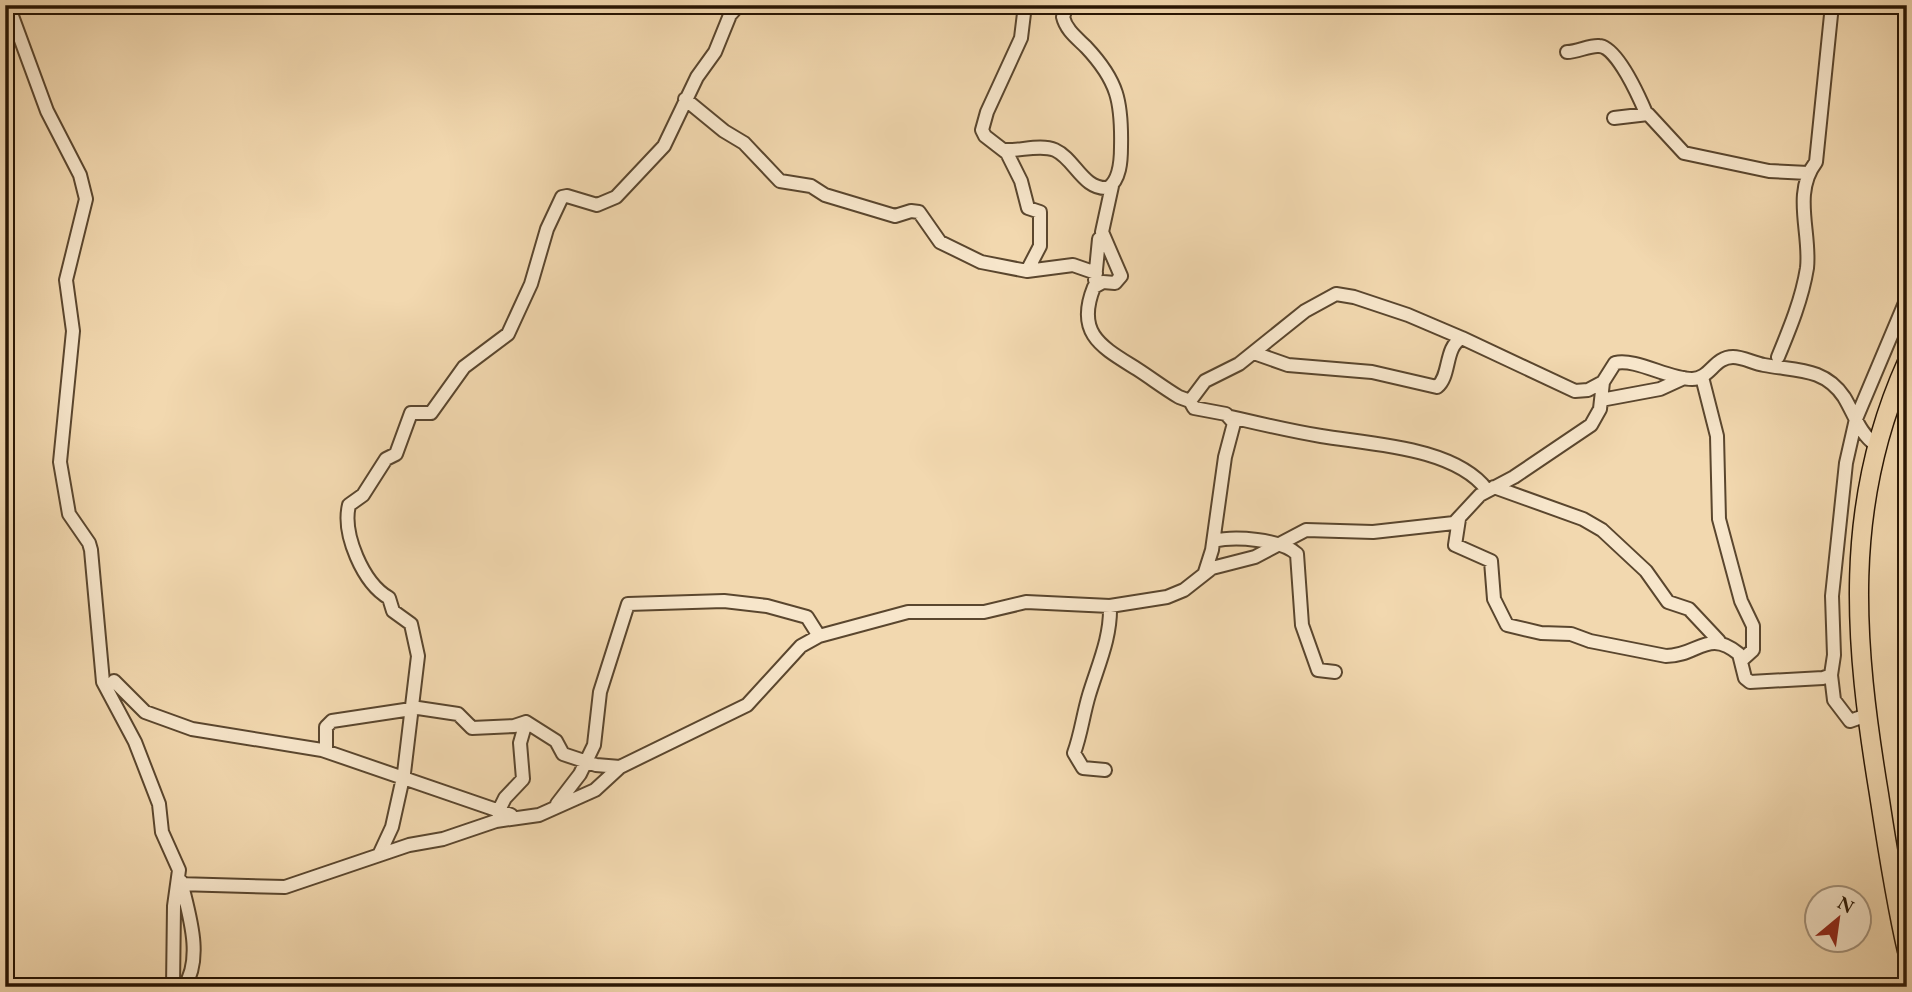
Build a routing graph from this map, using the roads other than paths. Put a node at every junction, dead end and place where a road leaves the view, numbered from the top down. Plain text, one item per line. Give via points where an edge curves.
1 (8, 5) edge
2 (740, 5) edge
3 (1025, 5) edge
4 (1067, 5) edge
5 (1832, 5) edge
6 (1567, 52) dead end
7 (685, 99) junction
8 (1646, 113) junction
9 (1614, 118) dead end
10 (1004, 149) junction
11 (1808, 173) junction
12 (1107, 187) junction
13 (1103, 238) junction
14 (1027, 271) junction
15 (1096, 273) junction
16 (1094, 287) junction
17 (1907, 298) edge
18 (1462, 338) junction
19 (1254, 353) junction
20 (1782, 361) junction
21 (1907, 362) edge
22 (1702, 377) junction
23 (1684, 378) junction
24 (1603, 382) junction
25 (1601, 400) junction
26 (1190, 401) junction
27 (1231, 417) junction
28 (1856, 419) junction
29 (1876, 445) junction
30 (1490, 488) junction
31 (1459, 519) junction
32 (1214, 541) junction
33 (1278, 545) junction
34 (1205, 572) junction
35 (1110, 606) junction
36 (819, 636) junction
37 (100, 639) junction
38 (1719, 642) junction
39 (1743, 659) junction
40 (1335, 672) dead end
41 (1831, 675) junction
42 (114, 681) junction
43 (409, 711) junction
44 (1867, 715) junction
45 (526, 722) junction
46 (135, 742) junction
47 (326, 751) junction
48 (586, 762) junction
49 (620, 767) junction
50 (1105, 770) dead end
51 (403, 776) junction
52 (557, 804) junction
53 (499, 816) junction
54 (379, 855) junction
55 (180, 882) junction
56 (1907, 951) edge
57 (173, 987) edge
58 (184, 987) edge

1 - 37 street via 47,111 80,175 86,198 66,280 73,331 60,462 69,514 89,543
2 - 7 street via 730,15 715,52 703,64
3 - 10 street via 1021,38 983,123 985,136
4 - 12 street via 1066,27 1105,70 1118,98 1121,157
5 - 11 street via 1816,162
6 - 8 street via 1606,48 1629,77
7 - 14 street via 744,143 780,181 815,187 825,195 895,216 919,212 946,246 981,262
7 - 43 street via 664,146 616,197 597,205 562,197 508,334 464,368 431,413 411,413 396,454 386,459 363,495 349,505 348,527 370,582 411,625 418,656
8 - 9 street
8 - 11 street via 1684,153 1769,171
10 - 12 street via 1053,149 1084,178
10 - 14 street via 1028,207 1040,212 1040,246
11 - 20 street via 1804,195 1807,268
12 - 13 street
13 - 15 street
13 - 16 street via 1121,276 1115,283
14 - 15 street via 1073,265
15 - 16 street
16 - 26 street via 1088,319 1096,341
17 - 28 street
18 - 19 street via 1354,296 1336,294 1305,311
18 - 19 street via 1455,344 1437,387 1372,372 1288,365
18 - 24 street via 1575,391
19 - 26 street via 1205,381
20 - 22 street via 1729,357
20 - 28 street via 1830,381
21 - 29 highway
22 - 23 street
22 - 39 street via 1717,436 1719,519 1754,633 1753,650
23 - 24 street via 1620,362 1611,367
23 - 25 street via 1660,389
24 - 25 street
25 - 30 street via 1597,417 1583,432
26 - 27 street via 1199,410
27 - 30 street via 1313,435 1399,446 1462,470
27 - 32 street via 1234,423
28 - 29 street via 1865,437
28 - 41 street via 1835,553
29 - 44 highway via 1858,547 1860,664
30 - 31 street via 1472,501
30 - 38 street via 1583,519 1602,530 1646,571 1668,602 1689,609
31 - 33 street via 1446,525 1391,531 1311,529
31 - 38 street via 1455,545 1491,561 1494,599 1507,625 1666,656
32 - 33 street via 1230,538
32 - 34 street
33 - 34 street
33 - 40 street via 1294,551 1299,559 1302,625 1318,670
34 - 35 street via 1175,594
35 - 36 street via 1026,602 984,612 908,612
35 - 50 street via 1102,660 1074,753 1083,768
36 - 48 street via 805,616 761,605 629,603 600,692 595,740
36 - 49 street via 802,646 747,705
37 - 42 street
37 - 46 street via 103,682
38 - 39 street
39 - 41 street via 1745,678 1750,682
41 - 44 street via 1833,700 1843,716 1853,722
42 - 46 street
42 - 47 street via 145,712 192,729
43 - 45 street via 418,708 458,714 472,728
43 - 47 street via 332,721 326,727
43 - 51 street
44 - 56 highway
45 - 48 street via 556,741 562,754
45 - 53 street via 520,743 523,779 505,797
46 - 55 street via 159,804 162,832
47 - 51 street
48 - 49 street
48 - 52 street
49 - 52 street via 595,790
51 - 53 street
51 - 54 street via 392,827
52 - 53 street via 535,816
53 - 54 street via 443,839
54 - 55 street via 285,887
55 - 57 street via 174,906
55 - 58 street via 192,927 191,972

